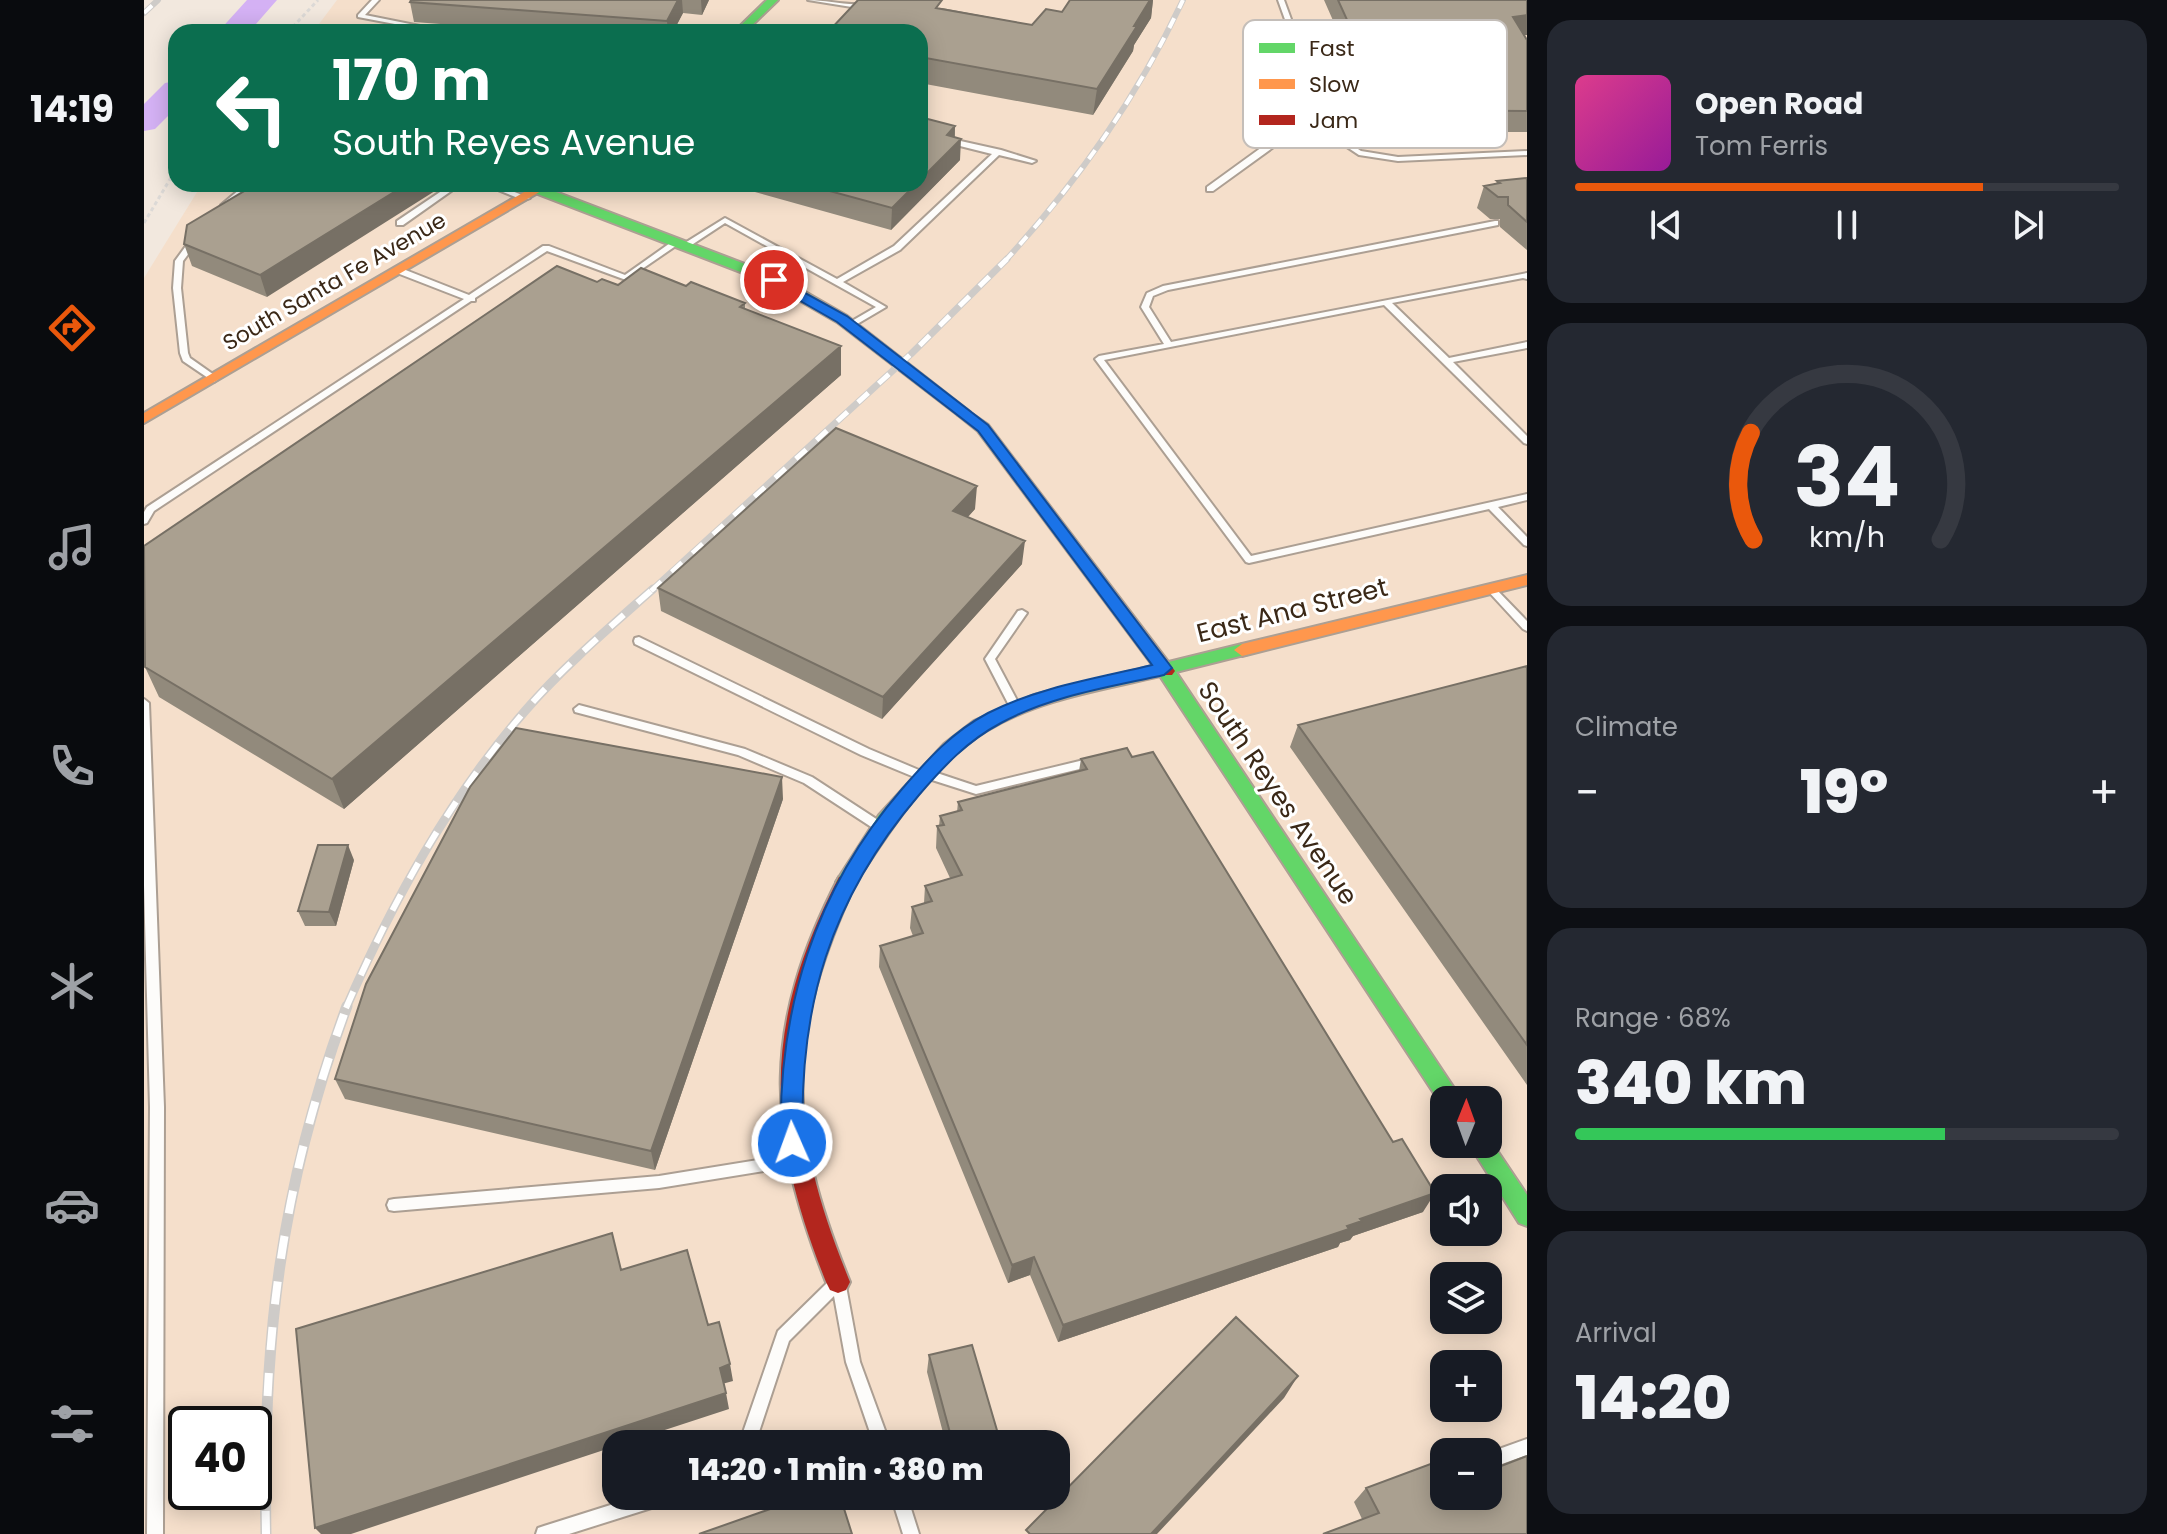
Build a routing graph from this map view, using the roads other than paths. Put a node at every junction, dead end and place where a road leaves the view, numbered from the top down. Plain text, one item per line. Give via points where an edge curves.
1 (376, 0) edge
2 (773, 0) edge
3 (811, 0) edge
4 (896, 0) edge
5 (1281, 0) edge
6 (1288, 20) edge
7 (404, 24) edge
8 (748, 24) edge
9 (928, 136) edge
10 (1266, 148) edge
11 (1352, 148) edge
12 (998, 152) junction
13 (1527, 153) edge
14 (1032, 161) dead end
15 (1210, 189) dead end
16 (241, 192) edge
17 (445, 192) edge
18 (536, 192) edge
19 (541, 192) edge
20 (214, 217) edge
21 (400, 223) dead end
22 (1495, 223) dead end
23 (205, 227) edge
24 (680, 244) junction
25 (400, 271) junction
26 (1527, 277) edge
27 (837, 282) junction
28 (472, 299) junction
29 (1386, 302) junction
30 (849, 325) junction
31 (1169, 345) junction
32 (1527, 345) edge
33 (1447, 361) junction
34 (214, 379) junction
35 (144, 419) edge
36 (1527, 441) edge
37 (1527, 497) edge
38 (1491, 505) junction
39 (144, 521) edge
40 (1527, 543) edge
41 (1527, 580) edge
42 (1491, 589) junction
43 (1022, 613) dead end
44 (1527, 627) edge
45 (639, 641) dead end
46 (1164, 668) junction
47 (144, 703) edge
48 (1016, 708) junction
49 (579, 709) dead end
50 (1111, 757) edge
51 (926, 776) junction
52 (880, 827) junction
53 (1442, 1086) edge
54 (1489, 1158) edge
55 (796, 1160) junction
56 (1527, 1179) edge
57 (1508, 1187) junction
58 (394, 1205) dead end
59 (1527, 1215) edge
60 (838, 1282) junction
61 (752, 1430) edge
62 (877, 1430) edge
63 (1527, 1447) edge
64 (1502, 1456) edge
65 (620, 1510) edge
66 (903, 1510) edge
67 (155, 1534) edge
68 (544, 1534) edge
69 (911, 1534) edge

1 - 7 lane via 360,16
2 - 8 street
3 - 4 lane via 858,6
5 - 6 lane
9 - 12 lane
10 - 15 lane
11 - 13 lane via 1398,159
12 - 14 lane
12 - 27 lane via 897,248
16 - 20 lane
17 - 21 lane
18 - 25 street, South Santa Fe Avenue
19 - 24 street, South Reyes Avenue
22 - 31 lane via 1166,288 1150,295 1145,307
23 - 34 lane via 179,261 177,288 186,359
24 - 27 lane via 725,220
24 - 28 lane via 626,278 546,248
24 - 30 street, South Reyes Avenue via 774,280
25 - 28 lane
25 - 34 street, South Santa Fe Avenue
26 - 29 lane
27 - 30 lane via 882,307
28 - 39 lane via 150,509
29 - 31 lane
29 - 33 lane
30 - 46 street, South Reyes Avenue via 983,428
31 - 38 lane via 1099,359 1249,560
32 - 33 lane
33 - 36 lane
34 - 35 street, South Santa Fe Avenue
37 - 38 lane
38 - 40 lane
41 - 42 street, East Ana Street
42 - 44 lane
42 - 46 street, East Ana Street
43 - 48 lane via 990,659
45 - 51 lane via 865,752
46 - 48 street, East Ana Street
46 - 53 street, South Reyes Avenue
47 - 67 lane via 157,1107
48 - 51 street, East Ana Street via 965,735
49 - 52 lane via 741,752 808,780
50 - 51 lane via 976,790
51 - 52 street, East Ana Street
52 - 55 street, East Ana Street via 837,902 805,988 790,1089
54 - 57 street
55 - 58 lane via 659,1182
55 - 60 street, East Ana Street via 817,1236
56 - 57 lane
57 - 59 street
60 - 61 lane via 783,1336
60 - 62 lane via 853,1362
63 - 64 lane
65 - 68 lane
66 - 69 lane

